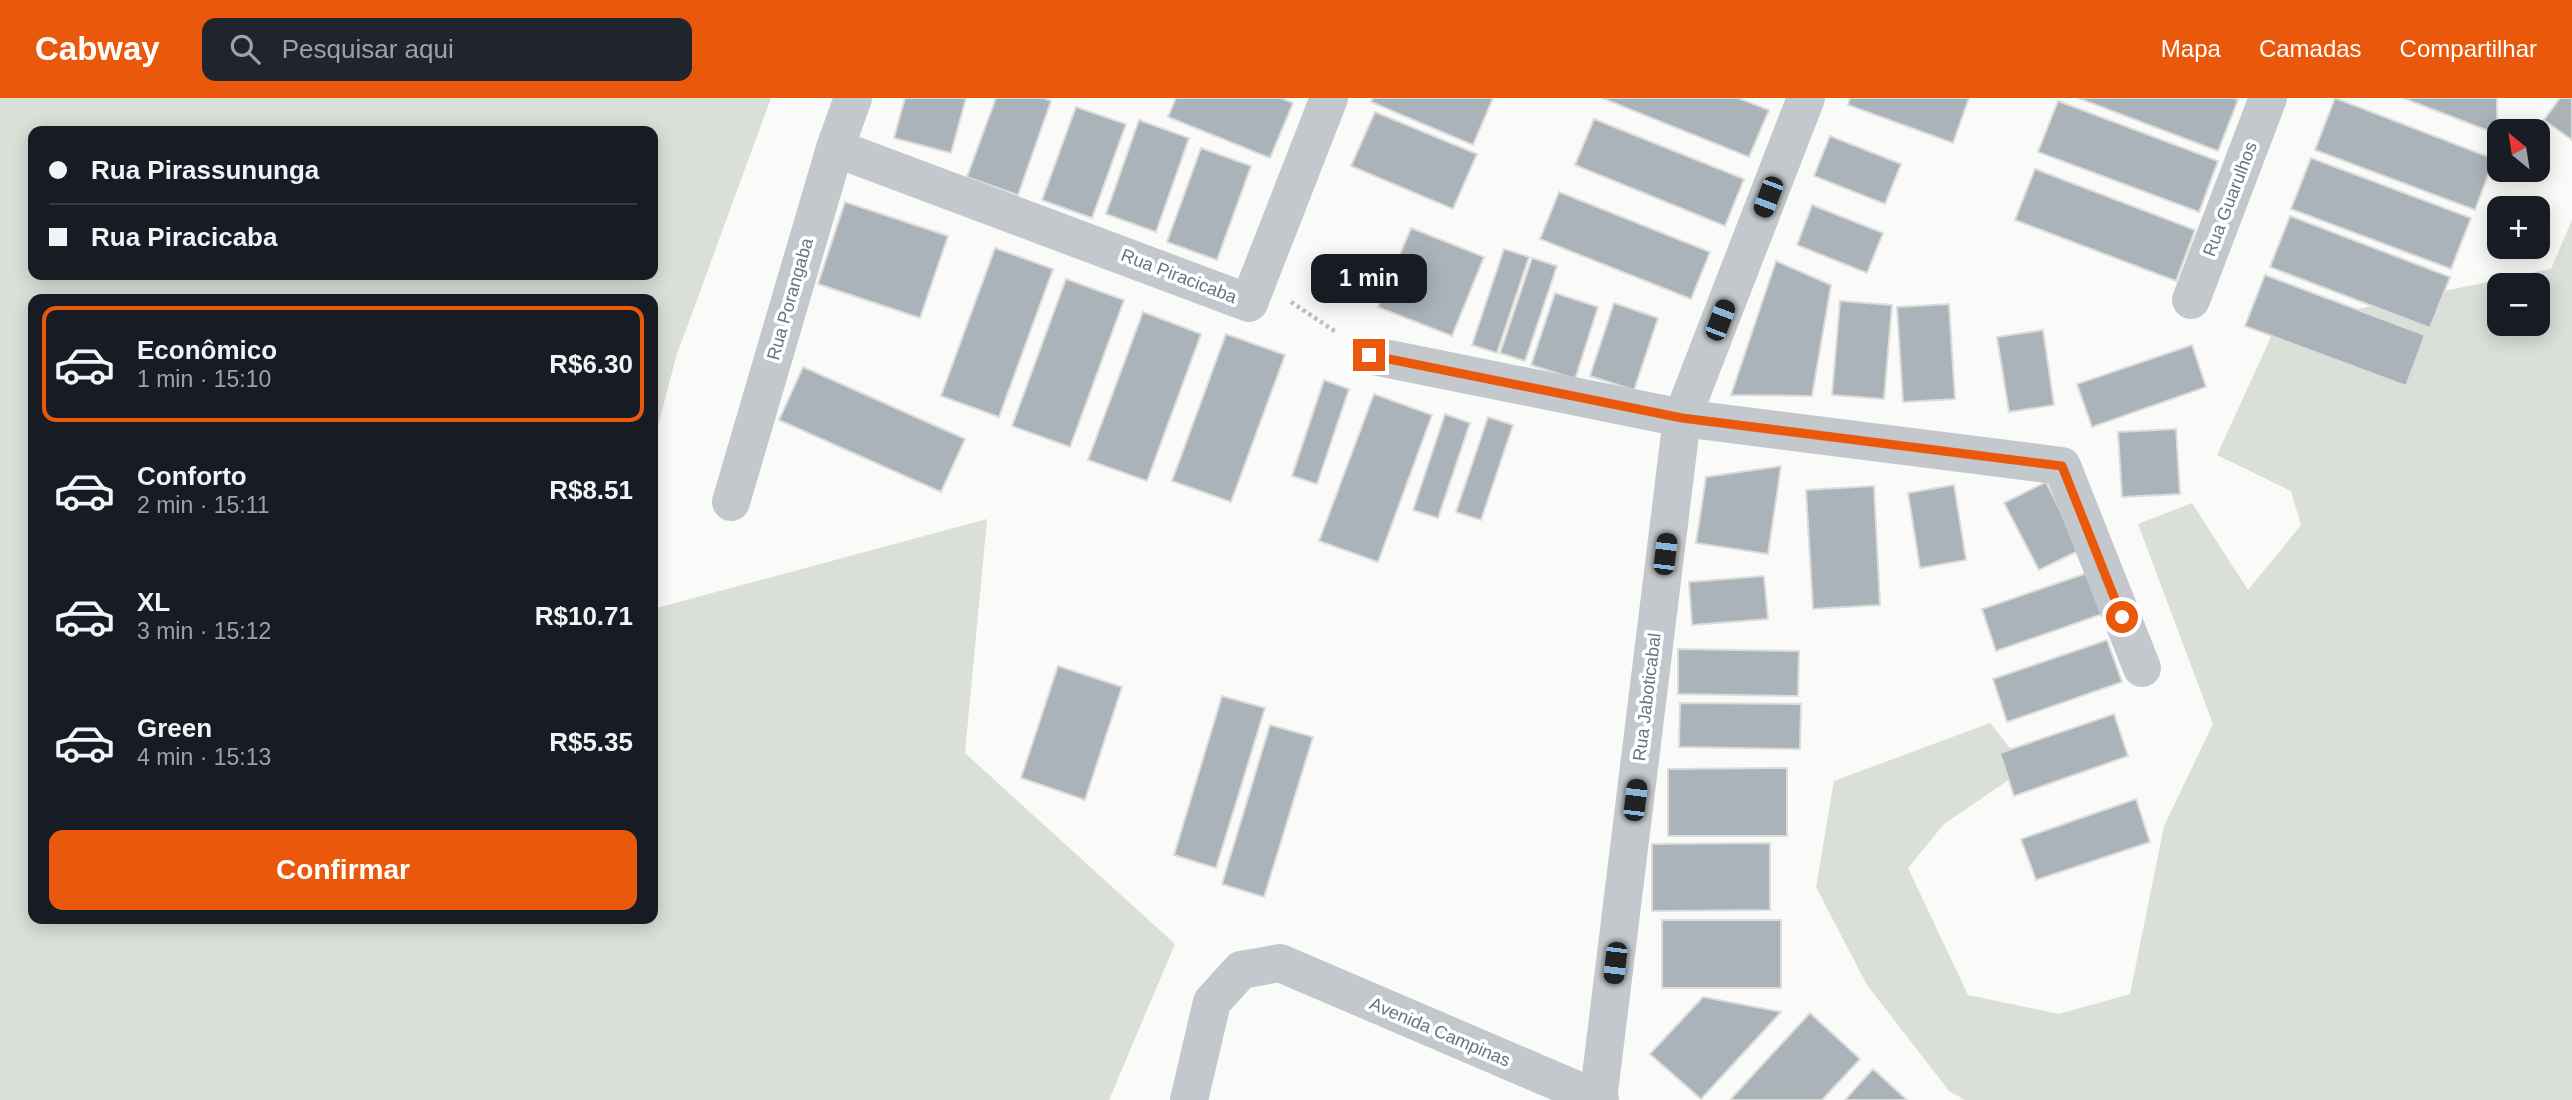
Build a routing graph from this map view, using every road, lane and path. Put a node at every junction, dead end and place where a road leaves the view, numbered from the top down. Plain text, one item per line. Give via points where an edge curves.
1 (853, 98) edge
2 (1329, 98) edge
3 (1806, 98) edge
4 (2269, 98) edge
5 (835, 148) junction
6 (2191, 300) dead end
7 (1249, 303) junction
8 (1369, 355) joint
9 (1682, 418) junction
10 (731, 502) dead end
11 (2142, 668) dead end
12 (1189, 1100) edge
13 (1598, 1100) edge

1 - 5 street, Rua Porangaba
2 - 7 street
3 - 9 street, Rua Jaboticabal
4 - 6 street, Rua Guarulhos
5 - 7 street, Rua Piracicaba
5 - 10 street, Rua Porangaba
7 - 8 path, Rua Piracicaba via 1288,300
8 - 9 street
9 - 11 street via 2062,466
9 - 13 street, Rua Jaboticabal
12 - 13 street, Avenida Campinas via 1212,1002 1241,970 1280,963

